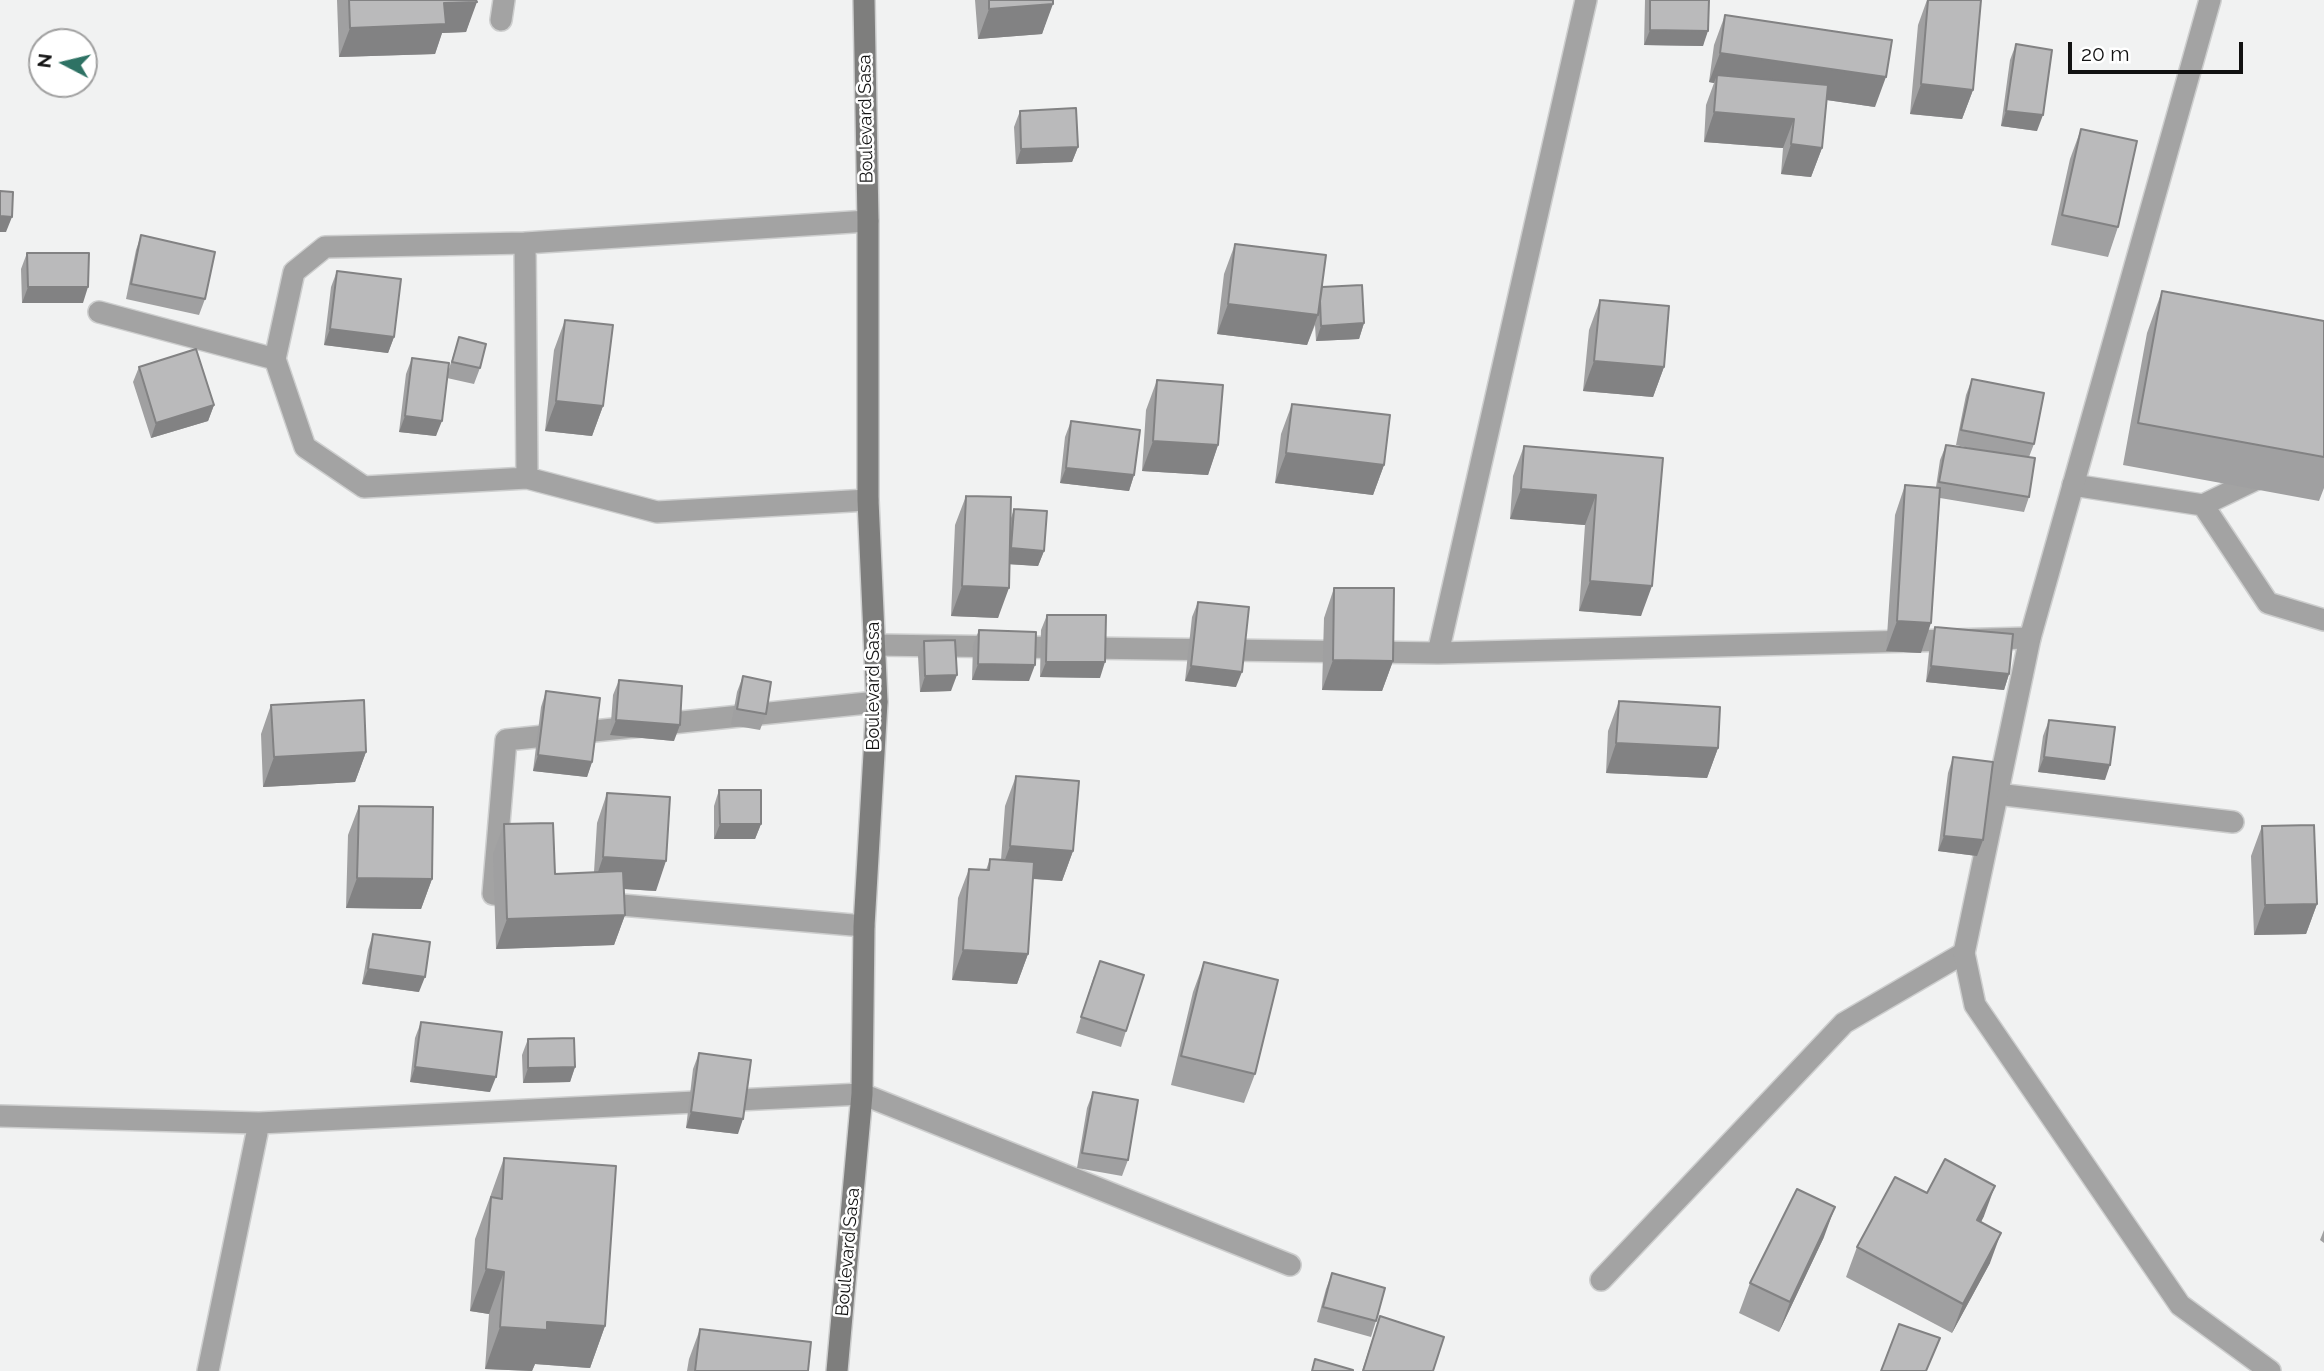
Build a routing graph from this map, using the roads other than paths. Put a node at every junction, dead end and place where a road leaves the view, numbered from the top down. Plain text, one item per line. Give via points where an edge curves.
1 (864, 0) edge
2 (1586, 0) edge
3 (2210, 0) edge
4 (868, 220) junction
5 (524, 243) junction
6 (99, 312) dead end
7 (275, 359) junction
8 (2281, 468) edge
9 (527, 478) junction
10 (2073, 485) junction
11 (868, 500) junction
12 (2203, 505) junction
13 (2324, 620) edge
14 (2030, 638) junction
15 (876, 645) junction
16 (1438, 653) junction
17 (877, 702) junction
18 (1997, 794) junction
19 (2233, 822) dead end
20 (548, 899) edge
21 (576, 901) edge
22 (864, 926) junction
23 (1964, 953) junction
24 (862, 1094) junction
25 (0, 1116) edge
26 (259, 1123) junction
27 (1290, 1265) dead end
28 (1601, 1280) dead end
29 (208, 1371) edge
30 (837, 1371) edge
31 (2270, 1371) edge

1 - 4 street, Boulevard Sasa
2 - 16 street
3 - 10 street
4 - 5 street
4 - 11 street, Boulevard Sasa
5 - 7 street via 325,247 294,272
5 - 9 street
6 - 7 street
7 - 9 street via 305,447 364,487
8 - 12 street
9 - 11 street via 657,512
10 - 12 street
10 - 14 street
11 - 15 street, Boulevard Sasa
12 - 13 street via 2268,603
14 - 16 street
14 - 18 street
15 - 16 street
15 - 17 street, Boulevard Sasa
17 - 20 street via 506,740 493,894
17 - 22 street, Boulevard Sasa
18 - 19 street
18 - 23 street
21 - 22 street
22 - 24 street, Boulevard Sasa
23 - 28 street via 1844,1023
23 - 31 street via 1975,1005 2180,1304
24 - 26 street
24 - 27 street
24 - 30 street, Boulevard Sasa
25 - 26 street
26 - 29 street

